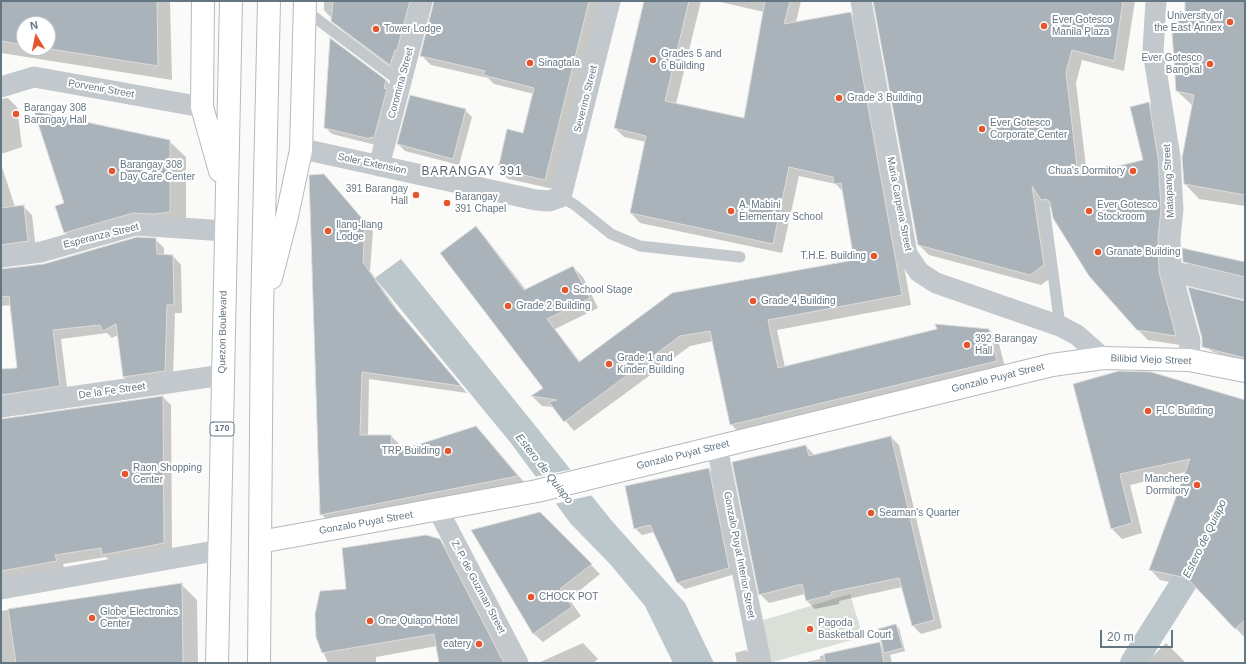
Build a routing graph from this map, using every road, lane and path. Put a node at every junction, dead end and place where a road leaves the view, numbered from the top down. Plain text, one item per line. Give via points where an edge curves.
1 (203, 1) edge
2 (231, 1) edge
3 (269, 1) edge
4 (422, 1) edge
5 (610, 1) edge
6 (861, 1) edge
7 (1156, 1) edge
8 (305, 5) edge
9 (401, 82) junction
10 (1, 88) edge
11 (202, 107) junction
12 (301, 150) junction
13 (379, 166) junction
14 (226, 195) junction
15 (561, 197) junction
16 (1044, 206) dead end
17 (225, 231) junction
18 (1, 257) edge
19 (740, 257) dead end
20 (1171, 271) junction
21 (1245, 289) edge
22 (262, 313) junction
23 (1060, 326) junction
24 (1103, 358) junction
25 (1189, 360) junction
26 (1245, 371) edge
27 (222, 375) junction
28 (1, 407) edge
29 (717, 447) junction
30 (438, 510) junction
31 (260, 542) junction
32 (220, 550) junction
33 (1, 589) edge
34 (217, 663) edge
35 (259, 663) edge
36 (518, 663) edge
37 (761, 663) edge

1 - 11 main road
2 - 14 main road, Quezon Boulevard / 170
3 - 22 main road
4 - 9 street, Coromina Street
5 - 15 street, Severino Street
6 - 23 street, Maria Carpena Street via 908,254 919,272 936,283
7 - 20 street, Matapang Street via 1153,51 1170,157 1173,209 1170,238
8 - 9 lane
8 - 12 main road
9 - 13 street, Coromina Street
10 - 11 street, Porvenir Street via 34,77
11 - 14 main road
12 - 13 street, Soler Extension
12 - 22 main road
13 - 15 street, Soler Extension via 536,200 549,201
14 - 17 main road, Quezon Boulevard / 170
15 - 19 lane via 576,205 611,234 640,246
16 - 23 lane
17 - 18 street, Esperanza Street via 136,225 42,252
17 - 27 main road, Quezon Boulevard / 170
20 - 21 street
20 - 25 street, Matapang Street via 1190,341
22 - 31 main road
23 - 24 street, Maria Carpena Street via 1077,335
24 - 25 main road, Bilibid Viejo Street
24 - 29 main road, Gonzalo Puyat Street via 1052,365
25 - 26 main road, Bilibid Viejo Street
27 - 28 street, De la Fe Street
27 - 32 main road, Quezon Boulevard / 170
29 - 30 main road, Gonzalo Puyat Street via 537,491
29 - 37 street, Gonzalo Puyat Interior Street
30 - 31 main road, Gonzalo Puyat Street
30 - 36 street, Z. P. de Guzman Street
31 - 35 main road
32 - 33 street
32 - 34 main road, Quezon Boulevard / 170

